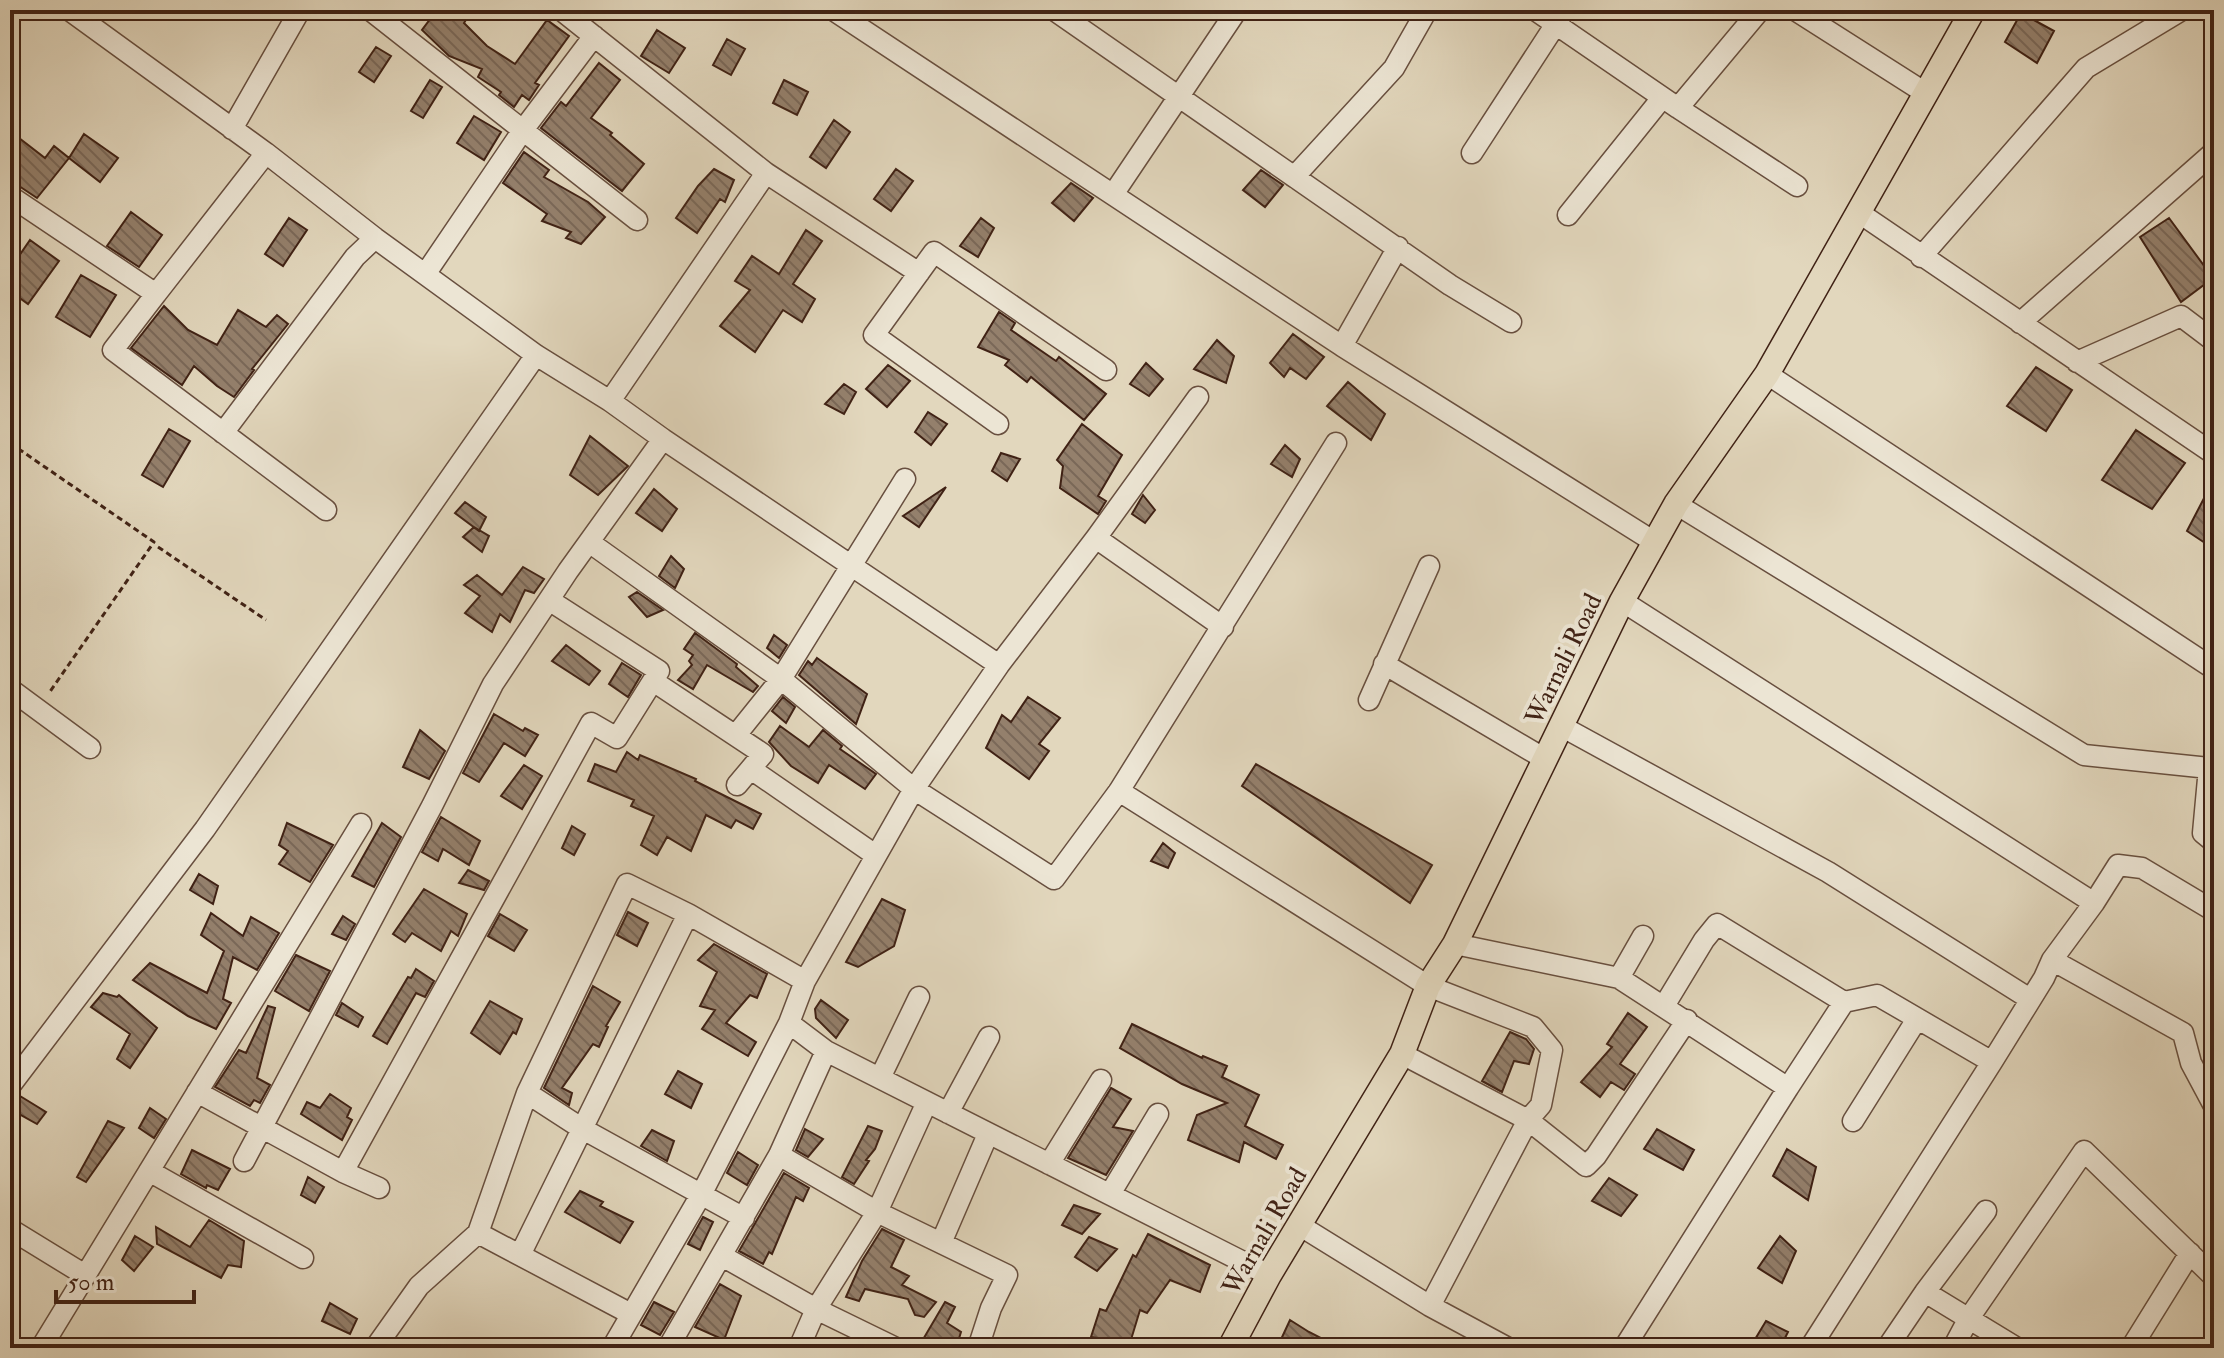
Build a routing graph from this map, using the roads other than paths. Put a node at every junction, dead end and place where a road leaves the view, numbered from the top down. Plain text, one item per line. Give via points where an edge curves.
1 (69, 10) edge
2 (300, 10) edge
3 (370, 10) edge
4 (561, 10) edge
5 (833, 10) edge
6 (1054, 10) edge
7 (1237, 10) edge
8 (1427, 10) edge
9 (1535, 10) edge
10 (1760, 10) edge
11 (1795, 10) edge
12 (1973, 10) edge
13 (2182, 10) edge
14 (860, 17) edge
15 (1561, 17) edge
16 (594, 36) junction
17 (1927, 94) junction
18 (1178, 98) junction
19 (1670, 103) junction
20 (232, 129) junction
21 (523, 130) junction
22 (2214, 152) edge
23 (266, 153) junction
24 (1472, 153) dead end
25 (766, 173) junction
26 (1294, 177) junction
27 (1797, 186) dead end
28 (1114, 193) junction
29 (10, 196) edge
30 (1858, 212) junction
31 (1568, 215) dead end
32 (637, 220) dead end
33 (375, 238) junction
34 (1398, 247) junction
35 (1921, 257) junction
36 (426, 273) junction
37 (919, 273) junction
38 (156, 294) junction
39 (1511, 322) dead end
40 (2020, 323) junction
41 (2214, 341) edge
42 (1342, 346) junction
43 (536, 355) junction
44 (2077, 362) junction
45 (1106, 370) dead end
46 (1767, 374) junction
47 (1198, 397) dead end
48 (610, 401) junction
49 (998, 424) dead end
50 (223, 433) junction
51 (663, 439) junction
52 (1336, 443) dead end
53 (2214, 454) edge
54 (905, 479) dead end
55 (1676, 504) junction
56 (326, 510) dead end
57 (1096, 538) junction
58 (589, 542) junction
59 (1656, 543) junction
60 (1429, 566) dead end
61 (852, 567) junction
62 (549, 600) junction
63 (1622, 601) junction
64 (1223, 627) junction
65 (1384, 664) junction
66 (999, 665) junction
67 (2214, 669) edge
68 (781, 679) junction
69 (653, 681) junction
70 (10, 689) edge
71 (1369, 700) dead end
72 (1561, 726) junction
73 (736, 735) junction
74 (90, 748) dead end
75 (1545, 759) junction
76 (751, 769) junction
77 (737, 785) dead end
78 (914, 789) junction
79 (1119, 791) junction
80 (361, 824) dead end
81 (2214, 842) edge
82 (871, 852) dead end
83 (2094, 903) junction
84 (2214, 911) edge
85 (688, 914) junction
86 (1643, 936) dead end
87 (1455, 944) junction
88 (2052, 960) junction
89 (1619, 978) junction
90 (805, 981) junction
91 (1428, 986) junction
92 (919, 997) dead end
93 (2030, 999) junction
94 (1844, 1002) junction
95 (1664, 1006) junction
96 (1917, 1019) junction
97 (1687, 1020) junction
98 (789, 1023) junction
99 (989, 1037) dead end
100 (826, 1051) junction
101 (1402, 1054) junction
102 (1992, 1062) junction
103 (880, 1078) junction
104 (1101, 1080) dead end
105 (10, 1086) edge
106 (1788, 1088) junction
107 (197, 1092) junction
108 (527, 1093) junction
109 (927, 1102) junction
110 (2214, 1106) edge
111 (948, 1113) junction
112 (1158, 1114) dead end
113 (1528, 1120) junction
114 (1853, 1121) dead end
115 (261, 1127) junction
116 (581, 1128) junction
117 (988, 1134) junction
118 (779, 1155) junction
119 (244, 1161) dead end
120 (1049, 1164) junction
121 (149, 1171) junction
122 (343, 1172) junction
123 (379, 1188) dead end
124 (702, 1193) junction
125 (1110, 1194) junction
126 (1986, 1211) dead end
127 (877, 1212) junction
128 (744, 1218) junction
129 (1299, 1225) junction
130 (10, 1229) edge
131 (478, 1233) junction
132 (941, 1243) junction
133 (2190, 1253) junction
134 (520, 1255) junction
135 (722, 1256) junction
136 (303, 1258) dead end
137 (85, 1275) junction
138 (1269, 1275) junction
139 (2214, 1277) edge
140 (1925, 1292) junction
141 (1430, 1306) junction
142 (816, 1309) junction
143 (631, 1314) junction
144 (1969, 1318) junction
145 (41, 1348) edge
146 (375, 1348) edge
147 (612, 1348) edge
148 (668, 1348) edge
149 (799, 1348) edge
150 (896, 1348) edge
151 (978, 1348) edge
152 (1230, 1348) edge
153 (1508, 1348) edge
154 (1624, 1348) edge
155 (1810, 1348) edge
156 (1887, 1348) edge
157 (1953, 1348) edge
158 (2017, 1348) edge
159 (2131, 1348) edge

1 - 20 street
2 - 20 street
3 - 21 street
4 - 16 street
5 - 14 street
6 - 18 street
7 - 18 street
8 - 26 street via 1394,68
9 - 15 street
10 - 19 street
11 - 17 street
12 - 17 main road, Warnali Road
13 - 35 street via 2086,68
14 - 28 street
15 - 19 street
15 - 24 street
16 - 21 street
16 - 25 street
17 - 30 main road, Warnali Road
18 - 26 street
18 - 28 street
19 - 27 street
19 - 31 street
20 - 23 street
21 - 32 street
21 - 36 street
22 - 40 street
23 - 33 street
23 - 38 street
25 - 37 street
25 - 48 street
26 - 34 street
28 - 42 street
29 - 38 street
30 - 35 street
30 - 46 main road, Warnali Road
33 - 36 street
33 - 50 street via 355,257
34 - 39 street
34 - 42 street
35 - 40 street
36 - 43 street
37 - 45 street via 934,252
37 - 49 street via 874,335
38 - 50 street via 113,350
40 - 44 street
41 - 44 street via 2181,316
42 - 59 street
43 - 48 street
43 - 105 street via 205,829
44 - 53 street
46 - 55 main road, Warnali Road
46 - 67 street
47 - 57 street
48 - 51 street
50 - 56 street
51 - 58 street
51 - 61 street
52 - 64 street
54 - 61 street
55 - 59 main road, Warnali Road
55 - 81 street via 2084,755 2209,768 2203,833
57 - 64 street
57 - 66 street
58 - 62 street
58 - 68 street
59 - 63 main road, Warnali Road
60 - 65 street
61 - 66 street
61 - 68 street
62 - 69 street via 659,671
62 - 115 street via 493,684
63 - 72 main road, Warnali Road
63 - 83 street
64 - 79 street
65 - 71 street
65 - 75 street
66 - 78 street
68 - 73 street
68 - 78 street
69 - 73 street
69 - 122 street via 617,738 591,723
70 - 74 street
72 - 75 main road, Warnali Road
72 - 93 street via 1828,872
73 - 76 street via 763,754
75 - 87 main road, Warnali Road
76 - 77 street
76 - 82 street
78 - 79 street via 1054,879
78 - 90 street
79 - 91 street
80 - 107 street
83 - 84 street via 2118,865 2142,868
83 - 88 street
85 - 90 street
85 - 108 street via 627,884
85 - 116 street
86 - 89 street
87 - 89 street
87 - 91 main road, Warnali Road
88 - 93 street
88 - 110 street via 2183,1033 2191,1063
89 - 95 street
90 - 98 street
91 - 101 main road, Warnali Road
91 - 113 street via 1533,1027 1552,1050 1541,1105
92 - 103 street
93 - 102 street
94 - 95 street via 1717,924
94 - 96 street via 1877,995
94 - 106 street
95 - 97 street
96 - 102 street
96 - 114 street
97 - 106 street
97 - 113 street via 1586,1166
98 - 100 street
98 - 124 street
99 - 111 street
100 - 103 street
100 - 118 street
101 - 113 street
101 - 129 main road, Warnali Road
102 - 155 street
103 - 109 street
104 - 120 street
106 - 154 street
107 - 115 street
107 - 121 street
108 - 116 street
108 - 131 street
109 - 111 street
109 - 127 street
111 - 117 street
112 - 125 street
113 - 141 street
115 - 119 street
115 - 122 street
116 - 124 street
116 - 134 street
117 - 120 street
117 - 132 street
118 - 127 street
118 - 128 street
120 - 125 street
121 - 136 street
121 - 137 street
122 - 123 street
124 - 128 street
124 - 143 street
125 - 138 street
126 - 140 street
127 - 132 street
127 - 142 street
128 - 135 street
129 - 138 main road, Warnali Road
129 - 141 street
130 - 137 street
131 - 134 street
131 - 146 street via 419,1286
132 - 151 street via 1007,1275
133 - 139 street
133 - 144 street via 2084,1151
133 - 159 street
134 - 143 street
135 - 142 street
135 - 148 street
137 - 145 street
138 - 152 main road, Warnali Road
140 - 144 street
140 - 156 street
141 - 153 street
142 - 149 street
142 - 150 street
143 - 147 street
144 - 157 street
144 - 158 street

